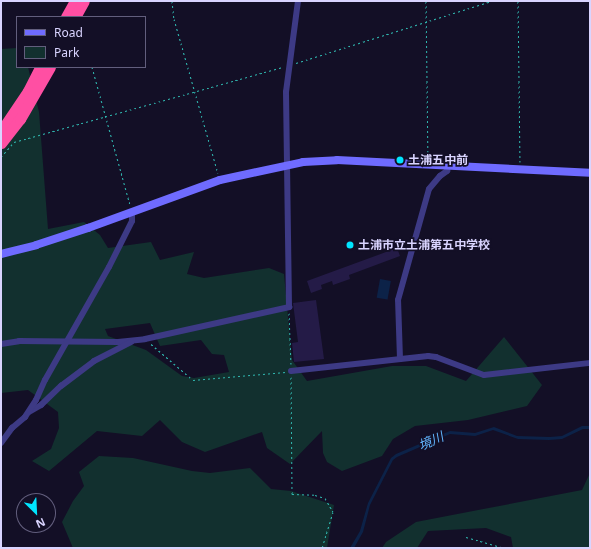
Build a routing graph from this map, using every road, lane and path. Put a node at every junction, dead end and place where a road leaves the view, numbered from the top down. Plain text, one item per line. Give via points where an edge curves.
1 (75, 1) edge
2 (84, 1) edge
3 (172, 1) edge
4 (298, 1) edge
5 (426, 1) edge
6 (492, 1) edge
7 (518, 1) edge
8 (67, 16) edge
9 (76, 16) edge
10 (426, 22) junction
11 (288, 66) junction
12 (40, 68) edge
13 (49, 68) edge
14 (92, 68) edge
15 (194, 90) junction
16 (106, 115) junction
17 (1, 131) edge
18 (1, 143) edge
19 (1, 157) edge
20 (287, 165) junction
21 (428, 165) junction
22 (448, 166) junction
23 (520, 170) junction
24 (590, 173) edge
25 (220, 180) junction
26 (132, 212) junction
27 (1, 254) edge
28 (289, 307) junction
29 (145, 339) junction
30 (134, 340) junction
31 (66, 341) junction
32 (1, 344) edge
33 (400, 359) junction
34 (590, 363) edge
35 (291, 371) junction
36 (27, 413) junction
37 (1, 443) edge
38 (466, 537) dead end
39 (322, 548) edge
40 (504, 548) edge

1 - 8 highway
2 - 9 highway
3 - 15 path via 174,19
4 - 11 street
5 - 10 path
6 - 10 path
7 - 23 path
10 - 11 path
10 - 21 path
11 - 15 path
11 - 20 street
12 - 17 highway via 28,91
13 - 18 highway via 20,119
14 - 16 path
15 - 16 path
15 - 25 path
16 - 19 path via 14,142
16 - 26 path
20 - 21 street via 337,160
20 - 25 street
20 - 28 street
21 - 22 street
22 - 23 street
22 - 33 street via 447,171 430,189 398,300
23 - 24 street
25 - 26 street
26 - 27 street via 52,240
26 - 31 street via 132,221
28 - 29 street
28 - 35 path
29 - 30 street
29 - 35 path via 192,380
30 - 31 street
30 - 36 street via 94,362 61,386 41,405
31 - 32 street
31 - 36 street
33 - 34 street via 436,357 484,375
33 - 35 street
35 - 39 path via 292,494 325,498 333,512
36 - 37 street
38 - 40 path

